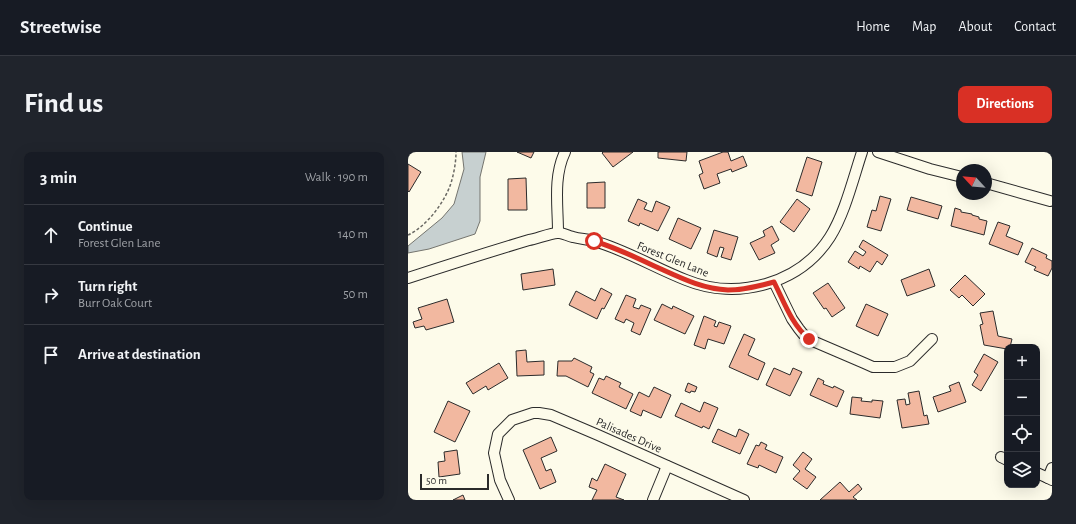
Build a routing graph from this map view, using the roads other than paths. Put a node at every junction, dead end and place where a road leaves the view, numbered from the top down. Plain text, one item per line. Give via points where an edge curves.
1 (565, 152) edge
2 (862, 152) edge
3 (878, 152) edge
4 (956, 176) edge
5 (992, 185) edge
6 (1050, 201) dead end
7 (558, 232) junction
8 (408, 278) edge
9 (774, 282) junction
10 (932, 339) dead end
11 (667, 466) junction
12 (1052, 468) edge
13 (1040, 474) edge
14 (1050, 479) edge
15 (509, 500) edge
16 (652, 500) edge
17 (744, 500) edge

1 - 7 street via 558,179
2 - 9 street, Forest Glen Lane via 839,220 830,237 805,264
3 - 4 street
5 - 6 street
7 - 8 street
7 - 9 street, Forest Glen Lane via 611,246 699,285 729,290
9 - 10 street via 792,319 803,334 864,364 873,367 895,367 910,361
11 - 15 street, Palisades Drive via 551,415 533,413 512,420 498,434 494,453 500,480
11 - 16 street
11 - 17 street, Palisades Drive
12 - 14 street
13 - 14 street

